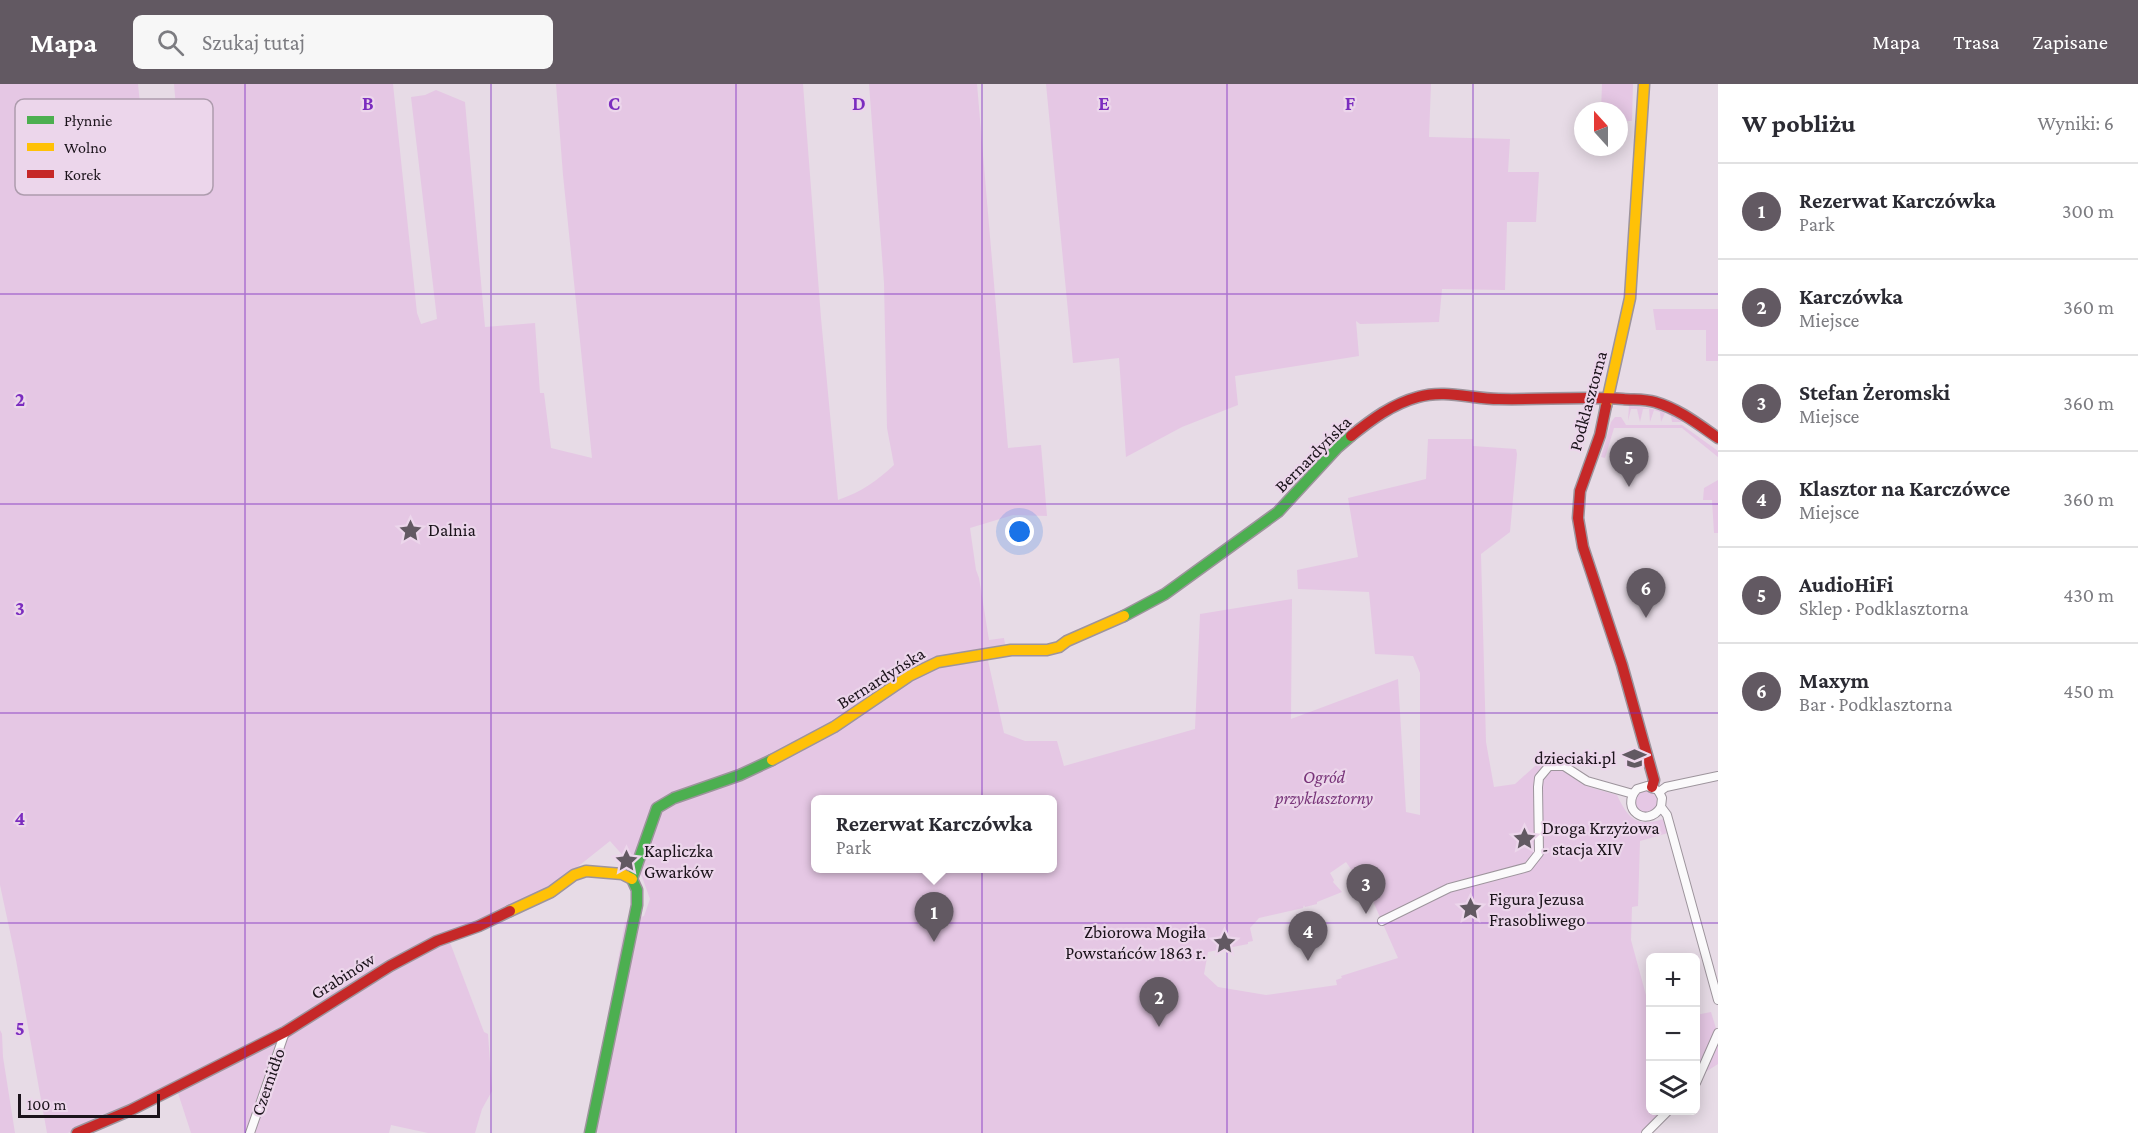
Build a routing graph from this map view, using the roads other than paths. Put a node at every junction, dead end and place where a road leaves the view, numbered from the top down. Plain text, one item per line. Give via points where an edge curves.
1 (1644, 84) edge
2 (1607, 398) junction
3 (1718, 438) edge
4 (1718, 776) edge
5 (1656, 790) junction
6 (1633, 794) junction
7 (1660, 807) junction
8 (632, 879) junction
9 (1382, 921) dead end
10 (1718, 1000) edge
11 (285, 1032) junction
12 (1718, 1033) edge
13 (1700, 1072) edge
14 (1664, 1115) edge
15 (77, 1133) edge
16 (250, 1133) edge
17 (590, 1133) edge
18 (1647, 1133) edge

1 - 2 street, Podklasztorna via 1630,298
2 - 3 street, Bernardyńska via 1653,401 1668,406
2 - 5 street, Podklasztorna via 1600,435 1580,491 1579,530 1640,724
2 - 8 street, Bernardyńska via 1497,399 1432,394 1394,406 1343,443 1278,512 1152,602 1047,651 1011,650 938,662 909,676 834,728 794,750 657,808
4 - 5 street
5 - 6 street via 1641,787
5 - 7 street, Podklasztorna via 1662,798
6 - 7 street via 1631,803 1639,815 1652,816
6 - 9 street via 1587,781 1564,766 1549,765 1539,778 1539,853 1532,862 1516,871 1443,891
7 - 10 street, Podklasztorna via 1667,815
8 - 11 street, Grabinów via 615,873 574,875 551,892 390,966
8 - 17 street, Bernardyńska via 637,905
11 - 15 street, Grabinów
11 - 16 street, Czernidło
12 - 13 street
14 - 18 street

